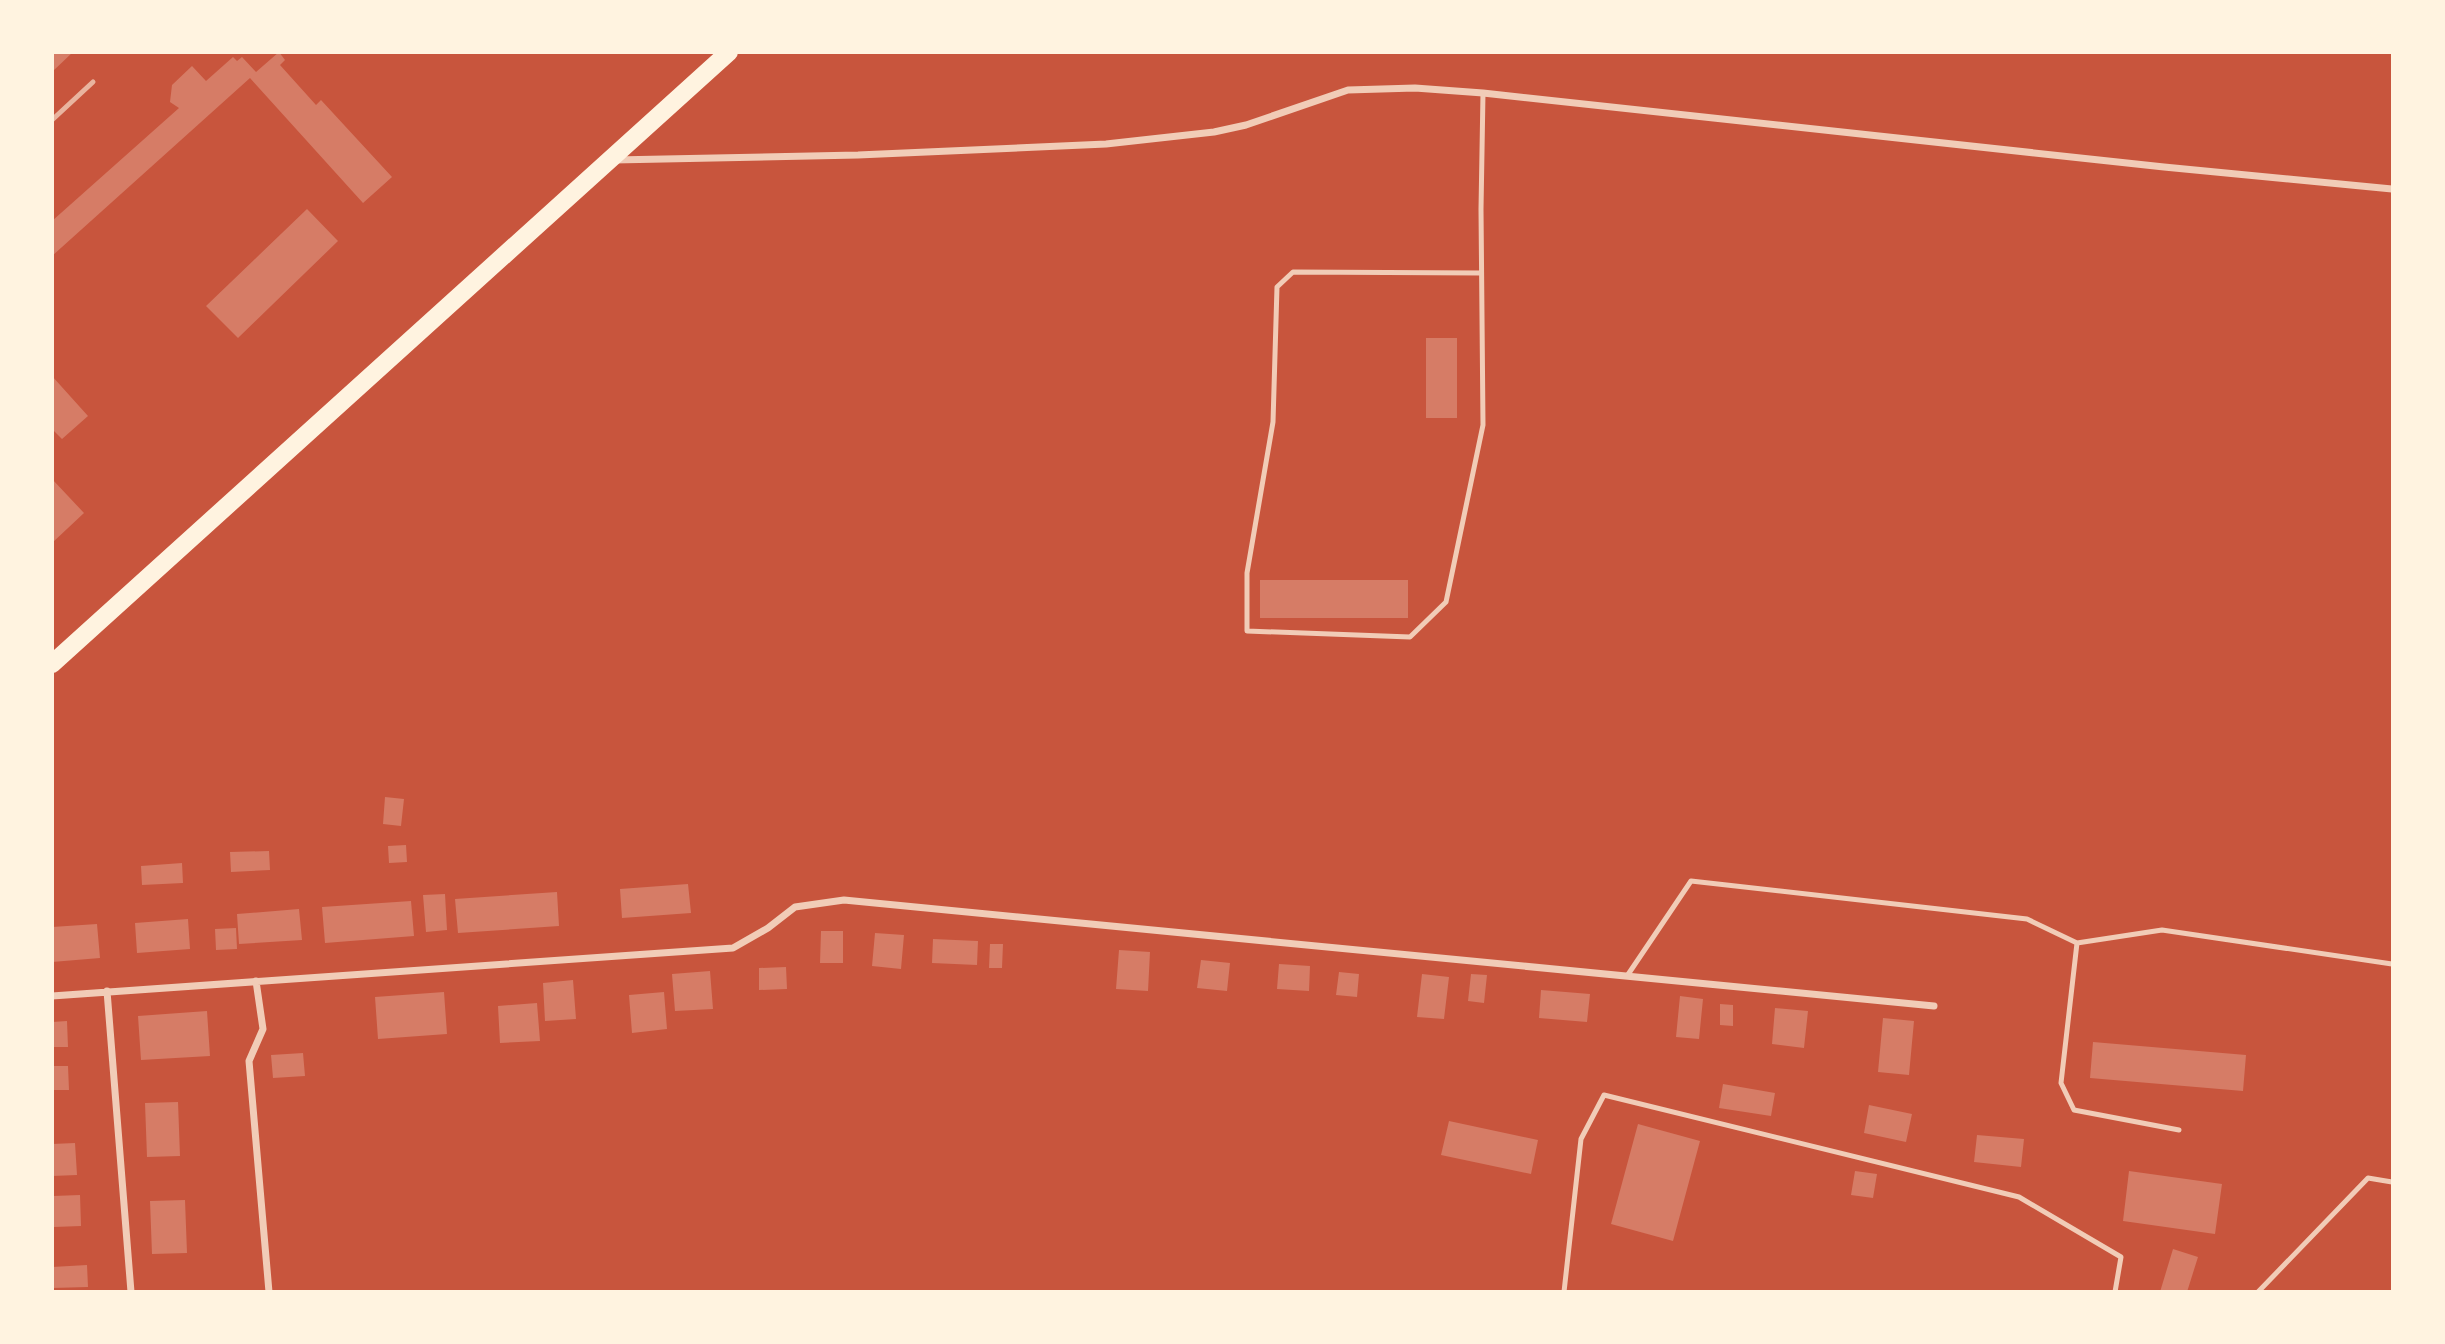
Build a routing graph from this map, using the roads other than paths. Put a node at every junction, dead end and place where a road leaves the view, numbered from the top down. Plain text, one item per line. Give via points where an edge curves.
1 (729, 52) edge
2 (1483, 93) junction
3 (610, 160) junction
4 (2392, 189) edge
5 (1481, 273) junction
6 (52, 664) edge
7 (2077, 943) junction
8 (2392, 964) edge
9 (1627, 976) junction
10 (256, 981) junction
11 (107, 991) junction
12 (52, 996) edge
13 (1934, 1006) dead end
14 (2179, 1130) dead end
15 (2392, 1182) edge
16 (131, 1292) edge
17 (269, 1292) edge
18 (1564, 1292) edge
19 (2115, 1292) edge
20 (2258, 1292) edge

1 - 3 main road
2 - 3 street via 1348,90 1246,125 1106,144
2 - 4 street
2 - 5 lane
3 - 6 main road
5 - 5 lane via 1483,425 1446,602 1410,637 1247,631 1247,573 1273,422 1277,287 1293,272
7 - 8 lane via 2162,930
7 - 9 lane via 2027,919 1691,881
7 - 14 lane via 2061,1083 2074,1110
9 - 10 street via 844,900 795,906 733,948
9 - 13 street
10 - 11 street
10 - 17 street via 262,1029 250,1061
11 - 12 street
11 - 16 street
15 - 20 lane via 2368,1178
18 - 19 lane via 1581,1139 1604,1096 2019,1197 2121,1257

